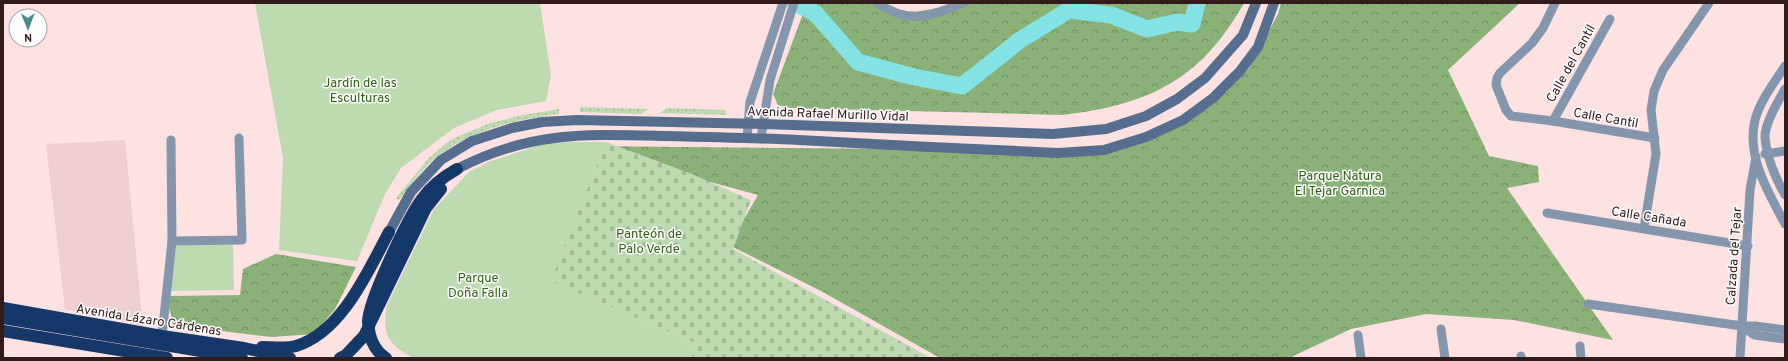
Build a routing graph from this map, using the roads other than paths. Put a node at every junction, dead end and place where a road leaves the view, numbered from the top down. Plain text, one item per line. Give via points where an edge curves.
1 (878, 3) edge
2 (963, 3) edge
3 (1256, 3) edge
4 (1274, 3) edge
5 (1555, 3) edge
6 (1708, 3) edge
7 (782, 4) edge
8 (793, 6) edge
9 (1610, 19) dead end
10 (1785, 66) edge
11 (758, 77) junction
12 (770, 80) junction
13 (1785, 89) edge
14 (1553, 120) junction
15 (748, 124) junction
16 (763, 124) junction
17 (239, 138) dead end
18 (747, 138) junction
19 (761, 138) junction
20 (1655, 138) junction
21 (171, 140) dead end
22 (1785, 151) edge
23 (1769, 153) junction
24 (1756, 157) junction
25 (457, 169) junction
26 (1785, 195) edge
27 (1547, 213) dead end
28 (1785, 224) edge
29 (1644, 228) junction
30 (388, 232) joint
31 (172, 241) junction
32 (1748, 246) junction
33 (1588, 304) dead end
34 (3, 308) edge
35 (3, 318) edge
36 (1742, 326) junction
37 (1441, 329) dead end
38 (1785, 330) edge
39 (3, 331) edge
40 (1358, 335) dead end
41 (162, 336) junction
42 (1785, 339) edge
43 (1580, 346) dead end
44 (243, 353) edge
45 (167, 358) edge
46 (290, 358) edge
47 (340, 358) edge
48 (386, 358) edge
49 (1361, 358) edge
50 (1445, 358) edge
51 (1581, 358) edge
52 (1740, 358) edge

1 - 2 street via 896,14 915,17 940,13
3 - 16 main road, Avenida Rafael Murillo Vidal via 1243,35 1205,78 1177,99 1146,116 1106,129 1053,134
4 - 19 main road via 1258,47 1240,72 1213,98 1183,120 1152,134 1104,150 1058,153
5 - 14 street, Calle Cantil via 1543,28 1532,43 1500,73 1496,85 1511,116
6 - 20 street via 1663,70 1654,91 1651,110
7 - 11 street
8 - 12 street
9 - 14 street, Calle del Cantil
10 - 24 street via 1762,102 1755,120 1752,143
11 - 12 street
11 - 15 street via 750,102
12 - 16 street
13 - 23 street via 1774,107 1765,137
14 - 20 street, Calle Cantil
15 - 16 main road, Avenida Rafael Murillo Vidal
15 - 18 street
15 - 30 main road, Avenida Rafael Murillo Vidal via 577,120 542,122 512,128 472,141 441,160 411,192
16 - 19 street
17 - 31 street via 242,240
18 - 19 main road
18 - 25 main road via 599,134 562,136 509,147
20 - 29 street via 1656,154
21 - 31 street
22 - 23 street
23 - 24 street
23 - 26 street
24 - 28 street via 1765,185
24 - 32 street, Calzada del Tejar via 1750,190
25 - 47 highway, bridge via 426,208 364,336
25 - 48 highway via 438,182 422,198 377,288 368,320 370,338 374,348
27 - 29 street, Calle Cañada
29 - 32 street, Calle Cañada
30 - 44 highway via 365,276 329,326 308,341 294,346
31 - 41 street
32 - 36 street, Calzada del Tejar
33 - 36 street
34 - 41 highway, Avenida Lázaro Cárdenas
35 - 44 highway
36 - 38 street
36 - 42 street via 1754,334
36 - 52 street, Calzada del Tejar
37 - 50 street
39 - 45 highway
40 - 49 street
41 - 44 highway, Avenida Lázaro Cárdenas
43 - 51 street
44 - 46 highway, Avenida Lázaro Cárdenas

